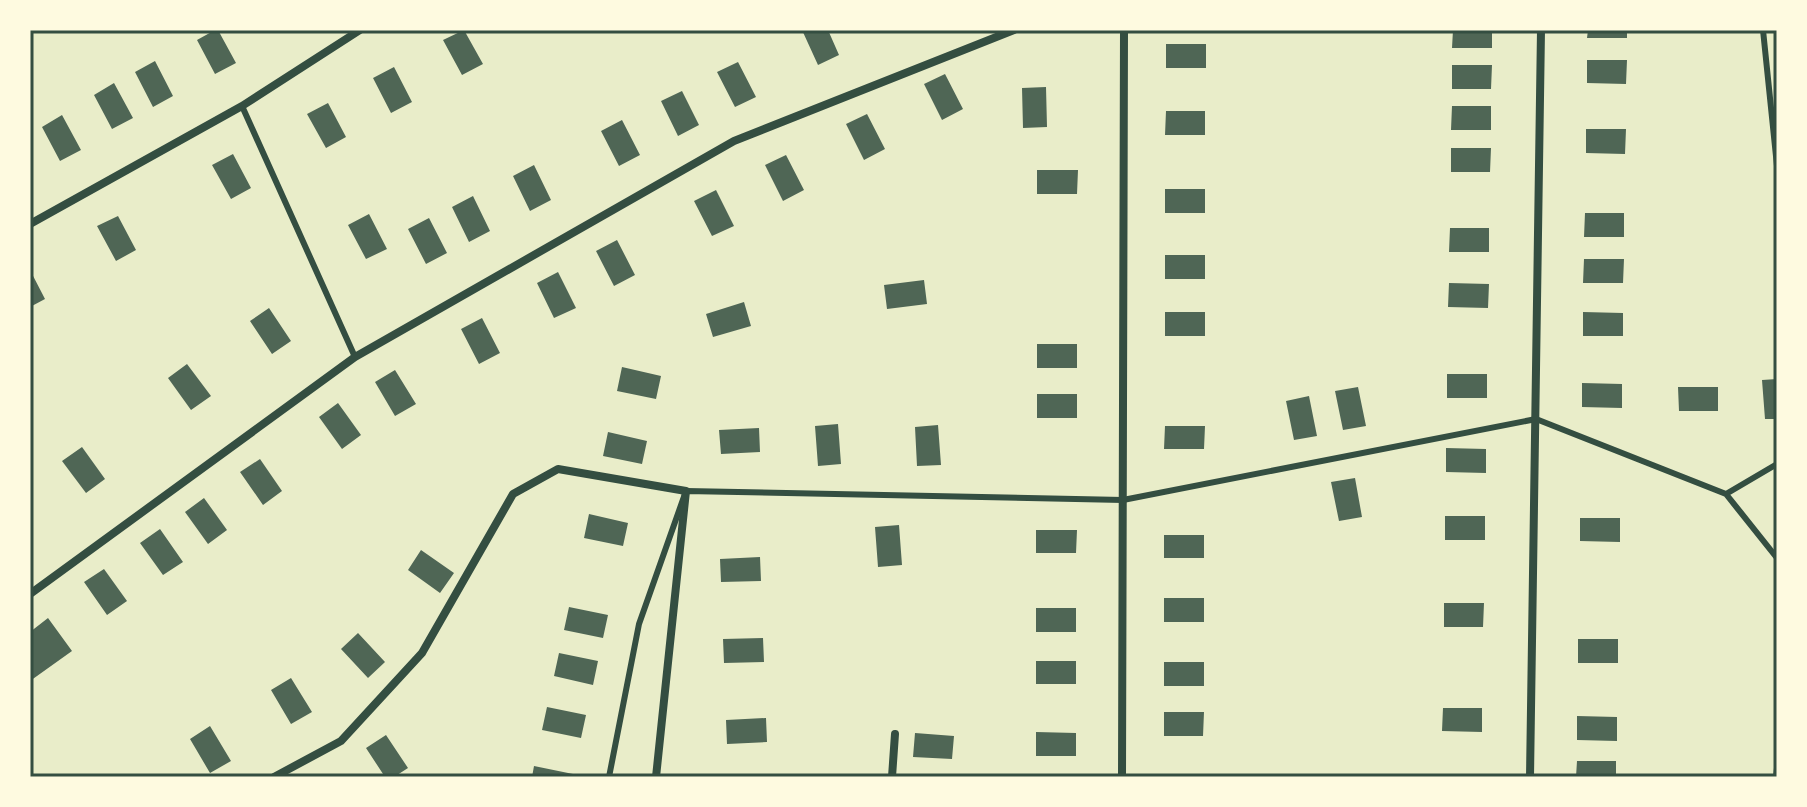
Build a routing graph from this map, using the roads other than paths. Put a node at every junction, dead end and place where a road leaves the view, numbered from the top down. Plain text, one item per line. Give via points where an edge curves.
1 (1014, 30) edge
2 (1124, 30) edge
3 (1541, 30) edge
4 (1763, 30) edge
5 (355, 31) edge
6 (242, 106) junction
7 (1777, 166) edge
8 (30, 224) edge
9 (355, 357) junction
10 (1536, 419) junction
11 (1777, 464) edge
12 (686, 491) junction
13 (1726, 494) junction
14 (1123, 500) junction
15 (1777, 558) edge
16 (30, 594) edge
17 (895, 734) dead end
18 (1777, 768) edge
19 (274, 777) edge
20 (609, 777) edge
21 (656, 777) edge
22 (892, 777) edge
23 (1122, 777) edge
24 (1530, 777) edge
25 (1776, 777) edge

1 - 9 street via 734,141
2 - 14 street
3 - 10 street
4 - 7 lane
5 - 6 street
6 - 8 street
6 - 9 lane
9 - 16 street
10 - 13 lane
10 - 14 lane
10 - 24 street
11 - 13 lane
12 - 14 lane
12 - 19 street via 558,469 513,494 422,653 341,741
12 - 20 lane via 639,624
12 - 21 street
13 - 15 lane
14 - 23 street
17 - 22 street
18 - 25 lane

